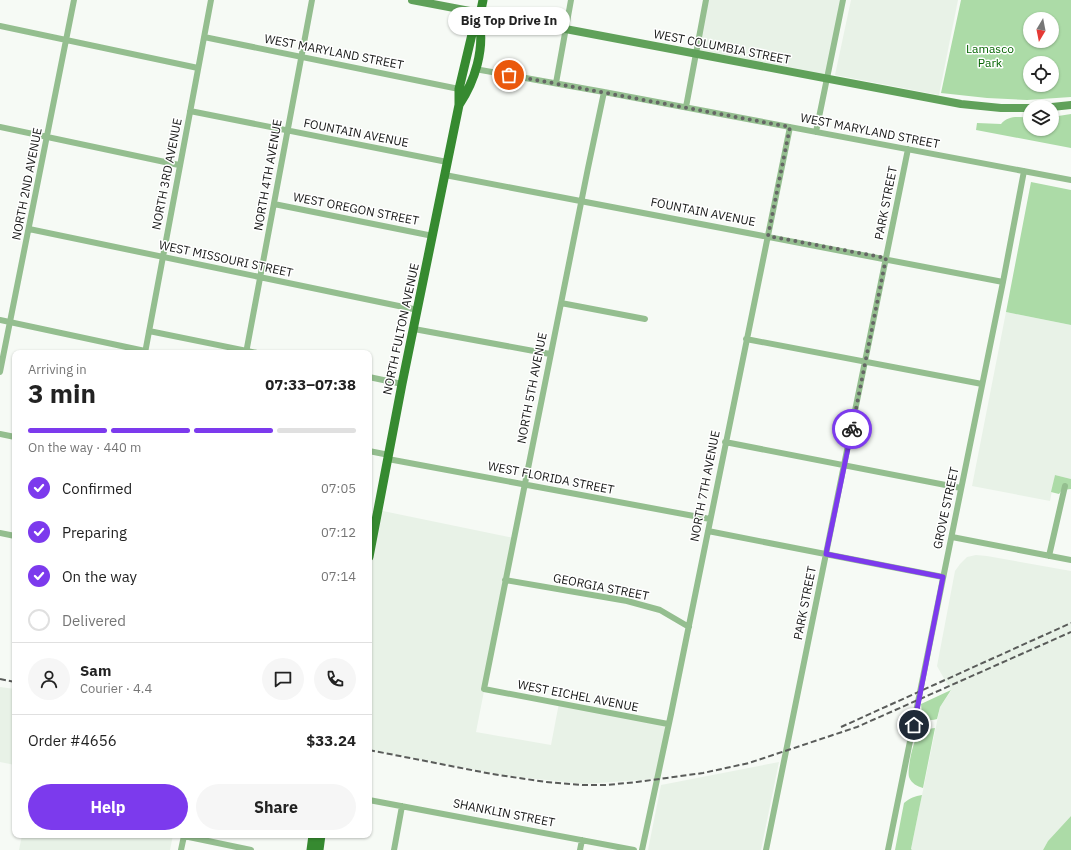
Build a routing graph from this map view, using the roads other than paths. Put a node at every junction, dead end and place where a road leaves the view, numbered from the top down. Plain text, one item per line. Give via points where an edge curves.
1 (74, 0) edge
2 (211, 0) edge
3 (312, 0) edge
4 (412, 0) edge
5 (483, 0) edge
6 (571, 0) edge
7 (706, 0) edge
8 (843, 0) edge
9 (480, 17) junction
10 (0, 26) edge
11 (566, 30) junction
12 (204, 37) junction
13 (66, 40) junction
14 (696, 54) junction
15 (302, 57) junction
16 (198, 68) junction
17 (475, 69) junction
18 (827, 79) junction
19 (556, 83) junction
20 (459, 89) junction
21 (604, 92) junction
22 (458, 105) junction
23 (1071, 105) edge
24 (1059, 106) edge
25 (686, 107) junction
26 (1023, 108) edge
27 (190, 111) junction
28 (0, 127) edge
29 (790, 127) junction
30 (287, 130) junction
31 (816, 132) junction
32 (47, 137) junction
33 (908, 149) junction
34 (447, 162) junction
35 (179, 165) junction
36 (1024, 171) junction
37 (445, 175) junction
38 (1071, 180) edge
39 (582, 201) junction
40 (274, 204) junction
41 (29, 229) junction
42 (433, 236) junction
43 (768, 236) junction
44 (163, 257) junction
45 (886, 258) junction
46 (260, 277) junction
47 (1003, 282) junction
48 (561, 303) junction
49 (418, 310) junction
50 (645, 319) dead end
51 (0, 320) edge
52 (10, 322) junction
53 (414, 329) junction
54 (149, 331) junction
55 (746, 339) junction
56 (136, 350) edge
57 (145, 350) edge
58 (237, 350) edge
59 (246, 350) edge
60 (550, 354) junction
61 (865, 362) junction
62 (0, 372) edge
63 (372, 378) edge
64 (402, 384) junction
65 (982, 384) junction
66 (0, 434) edge
67 (12, 436) edge
68 (725, 442) junction
69 (372, 452) edge
70 (388, 457) junction
71 (845, 465) junction
72 (524, 484) junction
73 (1064, 486) dead end
74 (961, 488) junction
75 (710, 519) junction
76 (372, 528) edge
77 (708, 530) junction
78 (0, 533) edge
79 (12, 535) edge
80 (952, 537) junction
81 (826, 554) junction
82 (1049, 556) junction
83 (1071, 560) edge
84 (943, 577) junction
85 (505, 580) junction
86 (688, 627) junction
87 (484, 689) joint
88 (668, 724) junction
89 (372, 801) edge
90 (402, 806) junction
91 (184, 838) edge
92 (194, 838) edge
93 (313, 838) edge
94 (321, 838) edge
95 (582, 840) junction
96 (181, 850) edge
97 (252, 850) edge
98 (311, 850) edge
99 (319, 850) edge
100 (394, 850) edge
101 (580, 850) edge
102 (634, 850) edge
103 (642, 850) edge
104 (766, 850) edge
105 (888, 850) edge

1 - 13 street, NORTH 2ND AVENUE
2 - 12 street, NORTH 3RD AVENUE
3 - 15 street, NORTH 4TH AVENUE
4 - 9 main road, WEST COLUMBIA STREET
5 - 9 main road, NORTH FULTON AVENUE
6 - 11 street
7 - 14 street
8 - 18 street
9 - 11 main road, WEST COLUMBIA STREET
9 - 17 main road, NORTH FULTON AVENUE via 482,31
9 - 20 main road, NORTH FULTON AVENUE via 473,30
10 - 13 street
11 - 14 main road, WEST COLUMBIA STREET
11 - 19 street
12 - 15 street, WEST MARYLAND STREET
12 - 16 street, NORTH 3RD AVENUE
13 - 16 street
13 - 32 street, NORTH 2ND AVENUE
14 - 18 main road, WEST COLUMBIA STREET
14 - 25 street
15 - 20 street, WEST MARYLAND STREET
15 - 30 street, NORTH 4TH AVENUE
16 - 27 street, NORTH 3RD AVENUE
17 - 19 street, WEST MARYLAND STREET
17 - 22 main road, NORTH FULTON AVENUE via 468,92
18 - 26 main road, WEST COLUMBIA STREET via 961,104
18 - 31 street
19 - 21 street, WEST MARYLAND STREET
20 - 22 main road, NORTH FULTON AVENUE
21 - 25 street, WEST MARYLAND STREET
21 - 39 street, NORTH 5TH AVENUE
22 - 34 main road, NORTH FULTON AVENUE
23 - 24 main road
25 - 29 street, WEST MARYLAND STREET
27 - 30 street, FOUNTAIN AVENUE
27 - 35 street, NORTH 3RD AVENUE
28 - 32 street
29 - 31 street, WEST MARYLAND STREET
29 - 43 street, NORTH 7TH AVENUE
30 - 34 street, FOUNTAIN AVENUE
30 - 40 street, NORTH 4TH AVENUE
31 - 33 street, WEST MARYLAND STREET
32 - 35 street
32 - 41 street, NORTH 2ND AVENUE
33 - 36 street, WEST MARYLAND STREET
33 - 45 street, PARK STREET
34 - 37 main road, NORTH FULTON AVENUE
35 - 44 street, NORTH 3RD AVENUE
36 - 38 street, WEST MARYLAND STREET
36 - 47 street, GROVE STREET
37 - 39 street, FOUNTAIN AVENUE
37 - 42 main road, NORTH FULTON AVENUE
39 - 43 street, FOUNTAIN AVENUE
39 - 48 street, NORTH 5TH AVENUE
40 - 42 street, WEST OREGON STREET
40 - 46 street, NORTH 4TH AVENUE
41 - 44 street, WEST MISSOURI STREET
41 - 52 street, NORTH 2ND AVENUE
42 - 49 main road, NORTH FULTON AVENUE
43 - 45 street, FOUNTAIN AVENUE
43 - 55 street, NORTH 7TH AVENUE
44 - 46 street, WEST MISSOURI STREET
44 - 54 street, NORTH 3RD AVENUE
45 - 47 street, FOUNTAIN AVENUE
45 - 61 street, PARK STREET
46 - 49 street, WEST MISSOURI STREET
46 - 59 street, NORTH 4TH AVENUE
47 - 65 street, GROVE STREET
48 - 50 street
48 - 60 street, NORTH 5TH AVENUE
49 - 53 main road, NORTH FULTON AVENUE
51 - 52 street
52 - 56 street
52 - 62 street, NORTH 2ND AVENUE
53 - 60 street
53 - 64 main road, NORTH FULTON AVENUE
54 - 57 street, NORTH 3RD AVENUE
54 - 58 street
55 - 61 street
55 - 68 street, NORTH 7TH AVENUE
60 - 72 street, NORTH 5TH AVENUE
61 - 65 street
61 - 71 street, PARK STREET
63 - 64 street
64 - 70 main road, NORTH FULTON AVENUE
65 - 74 street, GROVE STREET
66 - 67 street
68 - 71 street
68 - 75 street, NORTH 7TH AVENUE
69 - 70 street, WEST FLORIDA STREET
70 - 72 street, WEST FLORIDA STREET
70 - 76 main road, NORTH FULTON AVENUE
71 - 74 street
71 - 81 street, PARK STREET
72 - 75 street, WEST FLORIDA STREET
72 - 85 street, NORTH 5TH AVENUE
73 - 82 street
74 - 80 street, GROVE STREET
75 - 77 street, NORTH 7TH AVENUE
77 - 81 street
77 - 86 street, NORTH 7TH AVENUE
78 - 79 street
80 - 82 street
80 - 84 street, GROVE STREET
81 - 84 street
81 - 104 street, PARK STREET
82 - 83 street
84 - 105 street, GROVE STREET
85 - 86 street, GEORGIA STREET via 627,601 660,610
85 - 87 street, NORTH 5TH AVENUE
86 - 88 street, NORTH 7TH AVENUE
87 - 88 street, WEST EICHEL AVENUE
88 - 103 street, NORTH 7TH AVENUE
89 - 90 street, SHANKLIN STREET
90 - 95 street, SHANKLIN STREET
90 - 100 street
91 - 96 street
92 - 97 street
93 - 98 main road
94 - 99 main road
95 - 101 street
95 - 102 street, SHANKLIN STREET

